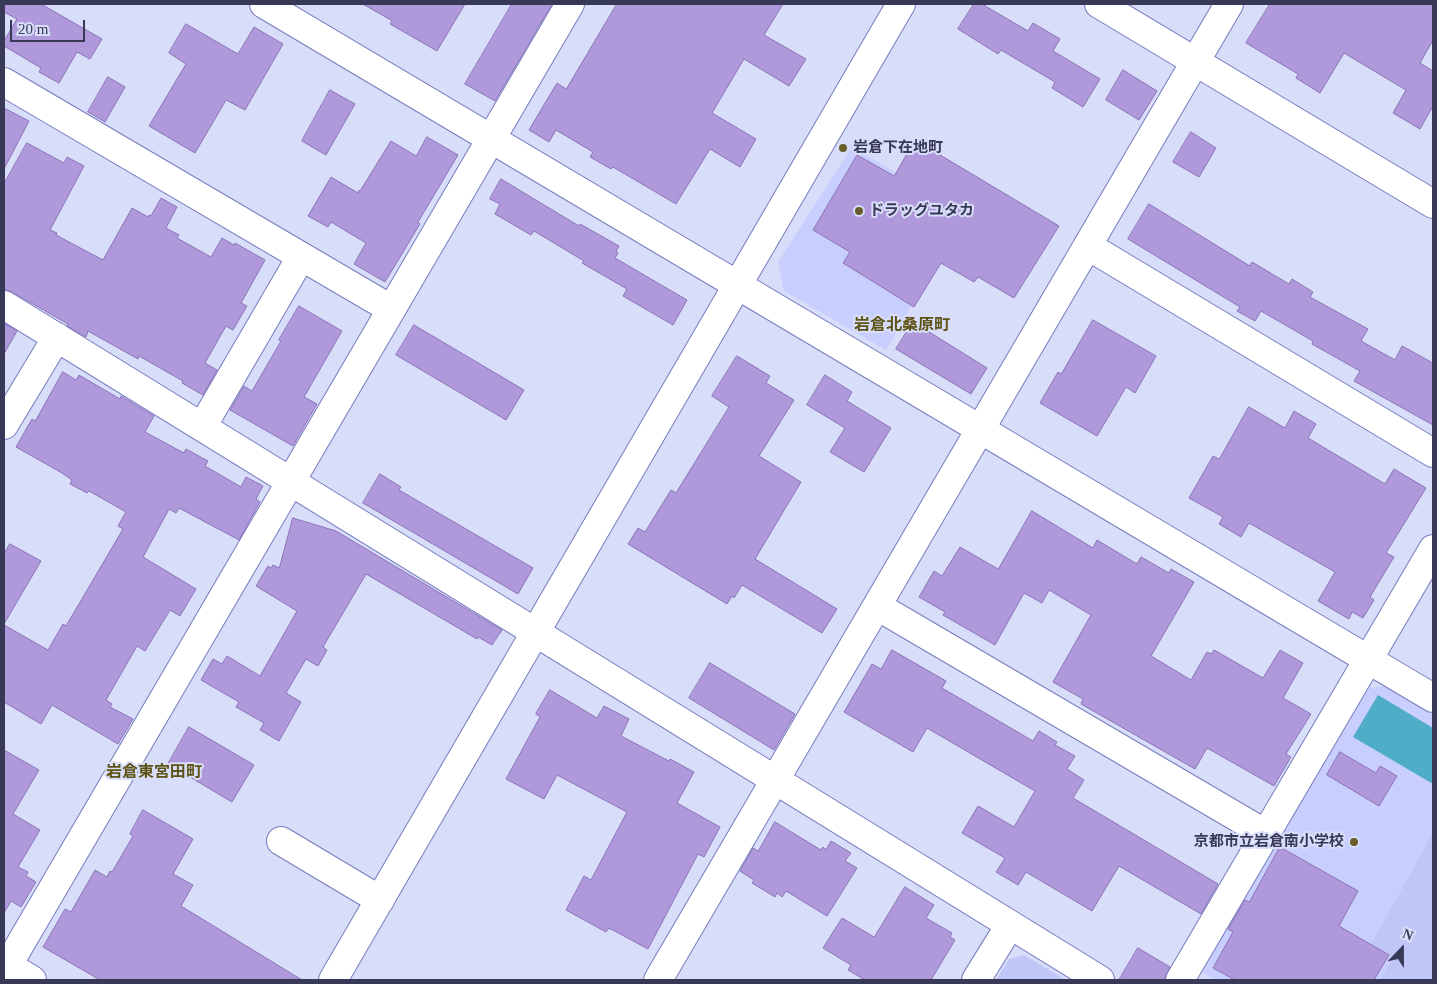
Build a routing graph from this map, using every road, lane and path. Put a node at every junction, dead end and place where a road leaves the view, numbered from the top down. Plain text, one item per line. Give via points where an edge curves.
1 (264, 4) edge
2 (570, 4) edge
3 (901, 4) edge
4 (1099, 4) edge
5 (1229, 4) edge
6 (1196, 61) junction
7 (4, 82) edge
8 (491, 138) junction
9 (1433, 204) edge
10 (1088, 246) junction
11 (301, 257) junction
12 (738, 285) junction
13 (4, 305) edge
14 (391, 309) junction
15 (57, 337) junction
16 (4, 424) edge
17 (202, 427) junction
18 (980, 429) junction
19 (1433, 453) edge
20 (291, 482) junction
21 (1433, 549) edge
22 (877, 606) junction
23 (536, 633) junction
24 (1368, 659) junction
25 (1433, 698) edge
26 (775, 780) junction
27 (1266, 834) junction
28 (281, 841) dead end
29 (380, 900) junction
30 (1010, 925) junction
31 (6, 964) edge
32 (32, 980) edge
33 (333, 980) edge
34 (658, 980) edge
35 (976, 980) edge
36 (1100, 980) edge
37 (1180, 980) edge

1 - 8 street
2 - 8 street
3 - 12 street
4 - 6 street
5 - 6 street
6 - 9 street
6 - 10 street
7 - 11 street
8 - 12 street
8 - 14 street
10 - 18 street
10 - 19 street
11 - 14 street
11 - 17 street
12 - 18 street
12 - 23 street
13 - 15 street
14 - 20 street
15 - 16 street
15 - 17 street
17 - 20 street
18 - 22 street
18 - 24 street
20 - 23 street
20 - 31 street
21 - 24 street
22 - 26 street
22 - 27 street
23 - 26 street
23 - 29 street
24 - 25 street
24 - 27 street
26 - 30 street
26 - 34 street
27 - 37 street
28 - 29 street
29 - 33 street
30 - 35 street
30 - 36 street
31 - 32 street

